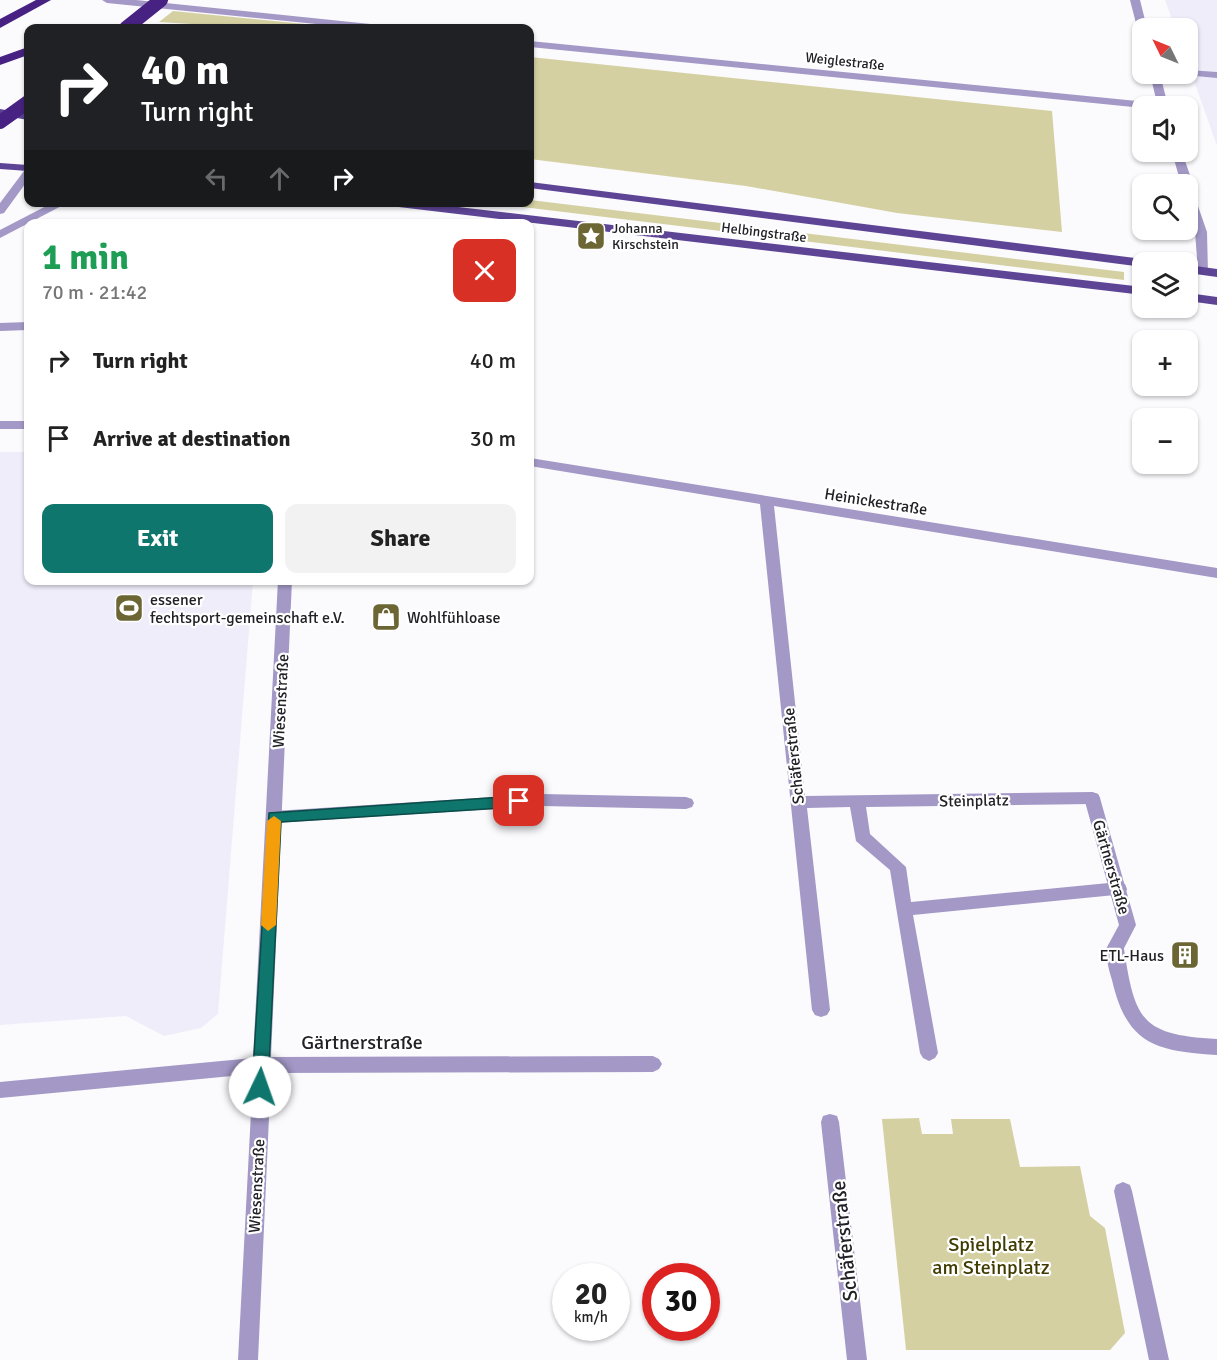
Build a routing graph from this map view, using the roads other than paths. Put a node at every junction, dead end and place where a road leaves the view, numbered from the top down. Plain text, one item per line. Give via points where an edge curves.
1 (45, 0) edge
2 (107, 0) edge
3 (161, 0) edge
4 (1135, 0) edge
5 (1140, 18) edge
6 (0, 24) edge
7 (131, 24) edge
8 (341, 24) edge
9 (534, 44) edge
10 (24, 52) edge
11 (0, 61) edge
12 (1198, 74) edge
13 (1217, 75) edge
14 (1132, 103) edge
15 (24, 105) edge
16 (0, 112) edge
17 (24, 116) edge
18 (0, 122) edge
19 (0, 166) edge
20 (24, 168) edge
21 (24, 178) edge
22 (534, 186) edge
23 (54, 207) edge
24 (425, 207) edge
25 (0, 211) edge
26 (31, 219) edge
27 (527, 219) edge
28 (534, 220) edge
29 (1198, 222) edge
30 (24, 223) edge
31 (0, 235) edge
32 (1132, 263) edge
33 (1198, 270) edge
34 (1203, 271) junction
35 (1217, 273) edge
36 (1132, 290) edge
37 (1198, 298) edge
38 (1217, 301) edge
39 (24, 326) edge
40 (0, 327) edge
41 (0, 425) edge
42 (24, 425) edge
43 (534, 463) edge
44 (767, 502) junction
45 (1217, 573) edge
46 (285, 585) edge
47 (1092, 798) joint
48 (857, 801) junction
49 (798, 802) junction
50 (686, 803) dead end
51 (274, 817) junction
52 (1119, 889) junction
53 (904, 909) junction
54 (821, 1010) dead end
55 (1217, 1047) edge
56 (929, 1053) dead end
57 (653, 1064) dead end
58 (261, 1065) junction
59 (0, 1090) edge
60 (830, 1122) dead end
61 (1123, 1191) dead end
62 (248, 1360) edge
63 (857, 1360) edge
64 (1159, 1360) edge

1 - 6 highway
2 - 8 street
3 - 7 highway, bridge
4 - 5 street
9 - 14 street, Weiglestraße
10 - 11 highway
12 - 13 street
15 - 18 highway, bridge
16 - 17 main road
19 - 20 main road
21 - 25 street
22 - 32 main road, Helbingstraße
23 - 26 street
24 - 27 main road, Helbingstraße
28 - 36 main road, Helbingstraße
29 - 34 street
30 - 31 street
33 - 34 main road
34 - 35 main road
37 - 38 main road
39 - 40 street
41 - 42 street
43 - 44 street, Heinickestraße
44 - 45 street, Heinickestraße
44 - 49 street, Schäferstraße
46 - 51 street, Wiesenstraße
47 - 48 street, Steinplatz
47 - 52 street, Gärtnerstraße
48 - 49 street, Steinplatz
48 - 53 street via 862,837 898,867
49 - 54 street, Schäferstraße
50 - 51 street via 542,800
51 - 58 street, Wiesenstraße
52 - 53 street
52 - 55 street, Gärtnerstraße via 1128,925 1115,949 1123,998 1136,1025 1155,1037 1194,1047
53 - 56 street
57 - 58 street, Gärtnerstraße
58 - 59 street, Gärtnerstraße
58 - 62 street, Wiesenstraße
60 - 63 street, Schäferstraße
61 - 64 street

